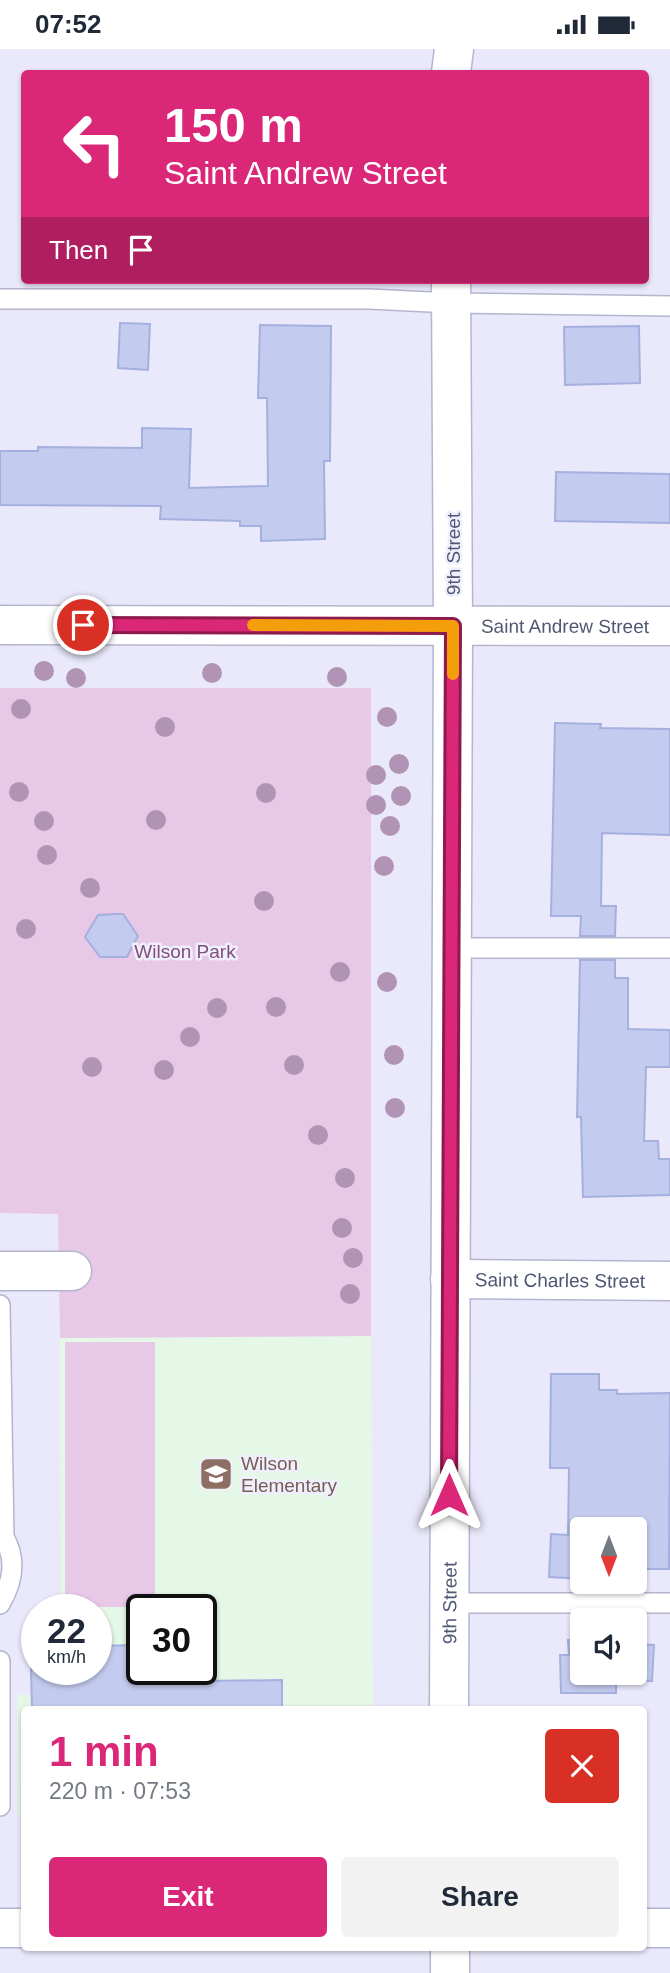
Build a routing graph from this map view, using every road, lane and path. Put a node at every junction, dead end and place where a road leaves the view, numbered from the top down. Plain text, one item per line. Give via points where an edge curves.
1 (454, 49) edge
2 (452, 70) edge
3 (451, 291) edge
4 (0, 299) edge
5 (670, 306) edge
6 (0, 625) edge
7 (453, 626) junction
8 (670, 626) edge
9 (452, 948) junction
10 (670, 948) edge
11 (0, 1271) edge
12 (72, 1271) dead end
13 (450, 1279) junction
14 (670, 1280) edge
15 (0, 1305) edge
16 (449, 1603) junction
17 (670, 1603) edge
18 (0, 1604) edge
19 (0, 1661) edge
20 (449, 1706) edge
21 (0, 1806) edge
22 (0, 1928) edge
23 (21, 1928) edge
24 (647, 1928) edge
25 (670, 1928) edge
26 (450, 1951) edge
27 (450, 1973) edge

1 - 2 street
3 - 4 lane via 369,299
3 - 5 lane
3 - 7 street, 9th Street
6 - 7 street, Saint Andrew Street
7 - 8 street, Saint Andrew Street
7 - 9 street, 9th Street
9 - 10 lane
9 - 13 street, 9th Street
11 - 12 street
13 - 14 street, Saint Charles Street
13 - 16 street, 9th Street
15 - 18 lane via 4,1537 11,1549 11,1585
16 - 17 lane
16 - 20 street, 9th Street
19 - 21 lane
22 - 23 street
24 - 25 street
26 - 27 street

